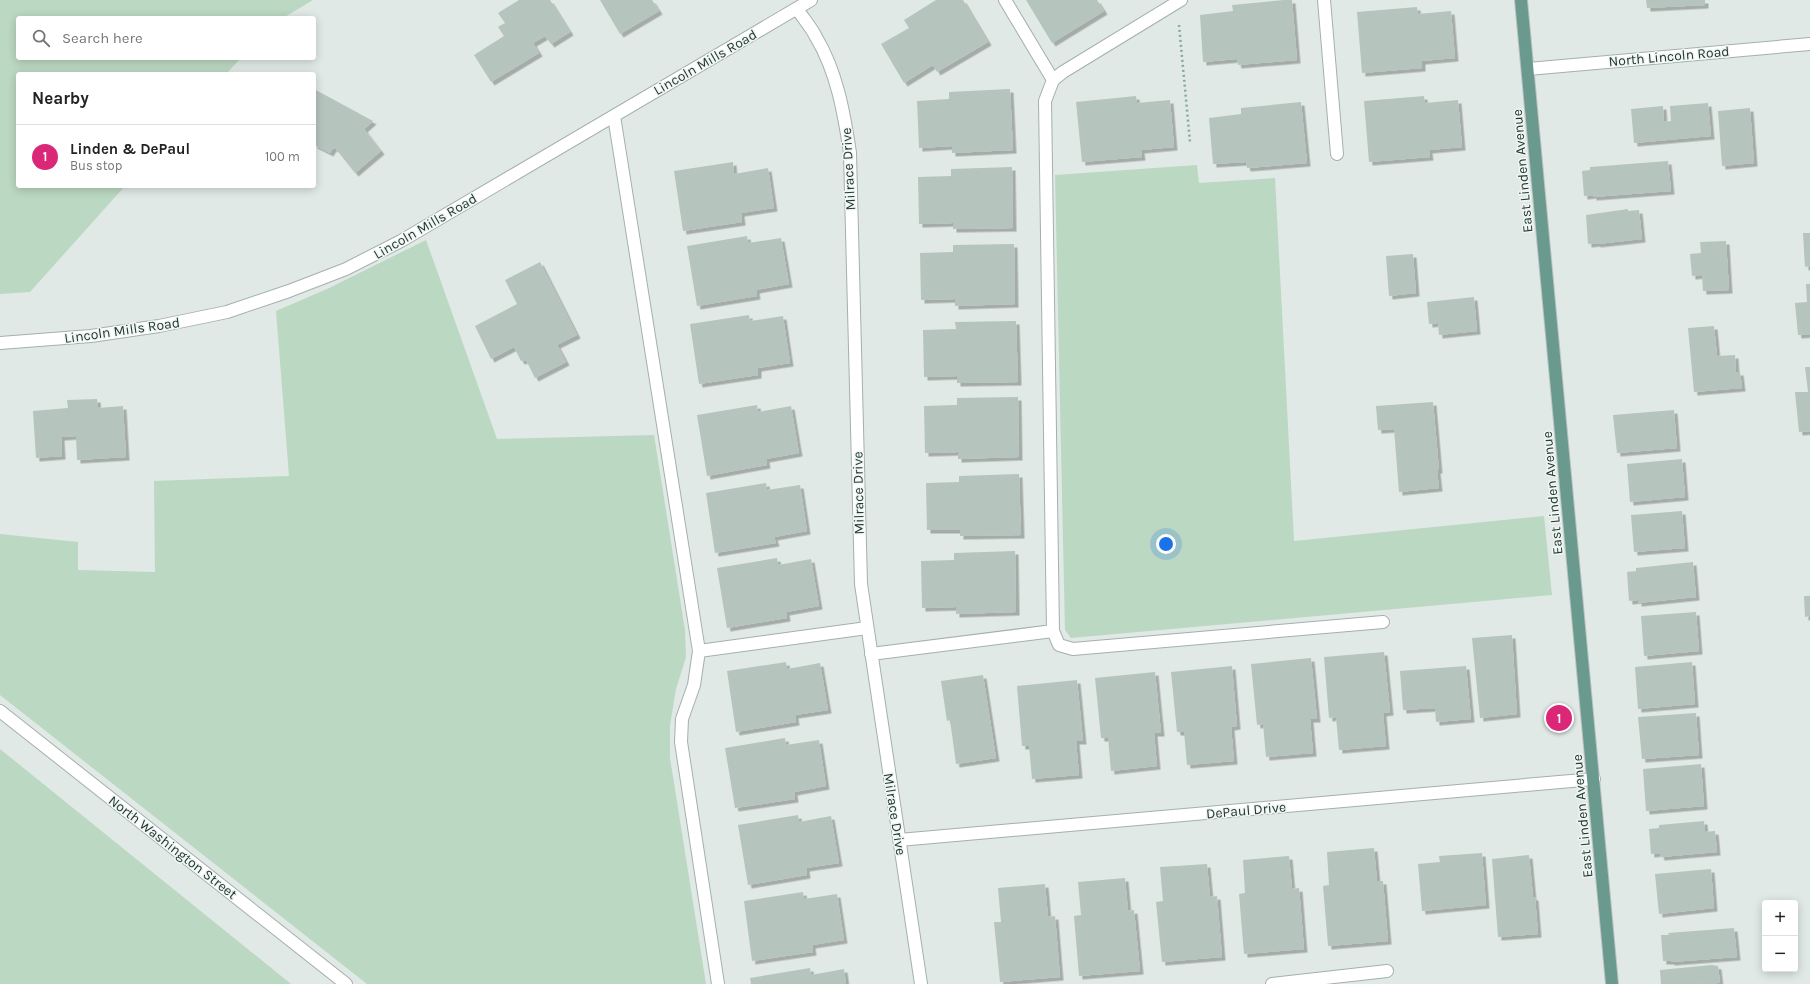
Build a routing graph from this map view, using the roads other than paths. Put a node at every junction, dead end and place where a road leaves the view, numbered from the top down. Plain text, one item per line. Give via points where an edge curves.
1 (811, 0) edge
2 (1005, 0) edge
3 (1324, 0) edge
4 (1521, 0) edge
5 (1179, 1) edge
6 (797, 9) junction
7 (1810, 44) edge
8 (1528, 69) junction
9 (1053, 80) junction
10 (614, 116) junction
11 (1337, 154) dead end
12 (0, 344) edge
13 (1383, 622) dead end
14 (867, 628) junction
15 (1053, 632) junction
16 (699, 652) junction
17 (871, 654) junction
18 (0, 711) edge
19 (1594, 779) junction
20 (899, 840) junction
21 (1387, 971) dead end
22 (346, 984) edge
23 (718, 984) edge
24 (921, 984) edge
25 (1272, 984) edge
26 (1612, 984) edge

1 - 6 street, Lincoln Mills Road
2 - 9 street
3 - 11 street
4 - 8 main road, East Linden Avenue
5 - 9 street
6 - 10 street, Lincoln Mills Road
6 - 14 street, Milrace Drive via 816,37 833,75 844,111 850,153 861,584
7 - 8 street, North Lincoln Road
8 - 19 main road, East Linden Avenue
9 - 15 street via 1045,101
10 - 12 street, Lincoln Mills Road via 401,241 346,269 289,291 227,312 159,326 91,336
10 - 16 street
13 - 15 street via 1073,649 1059,645
14 - 16 street
14 - 17 street, Milrace Drive
15 - 17 street
16 - 23 street via 694,685 682,719 681,742
17 - 20 street, Milrace Drive
18 - 22 street, North Washington Street
19 - 20 street, DePaul Drive
19 - 26 main road, East Linden Avenue
20 - 24 street, Milrace Drive
21 - 25 street

